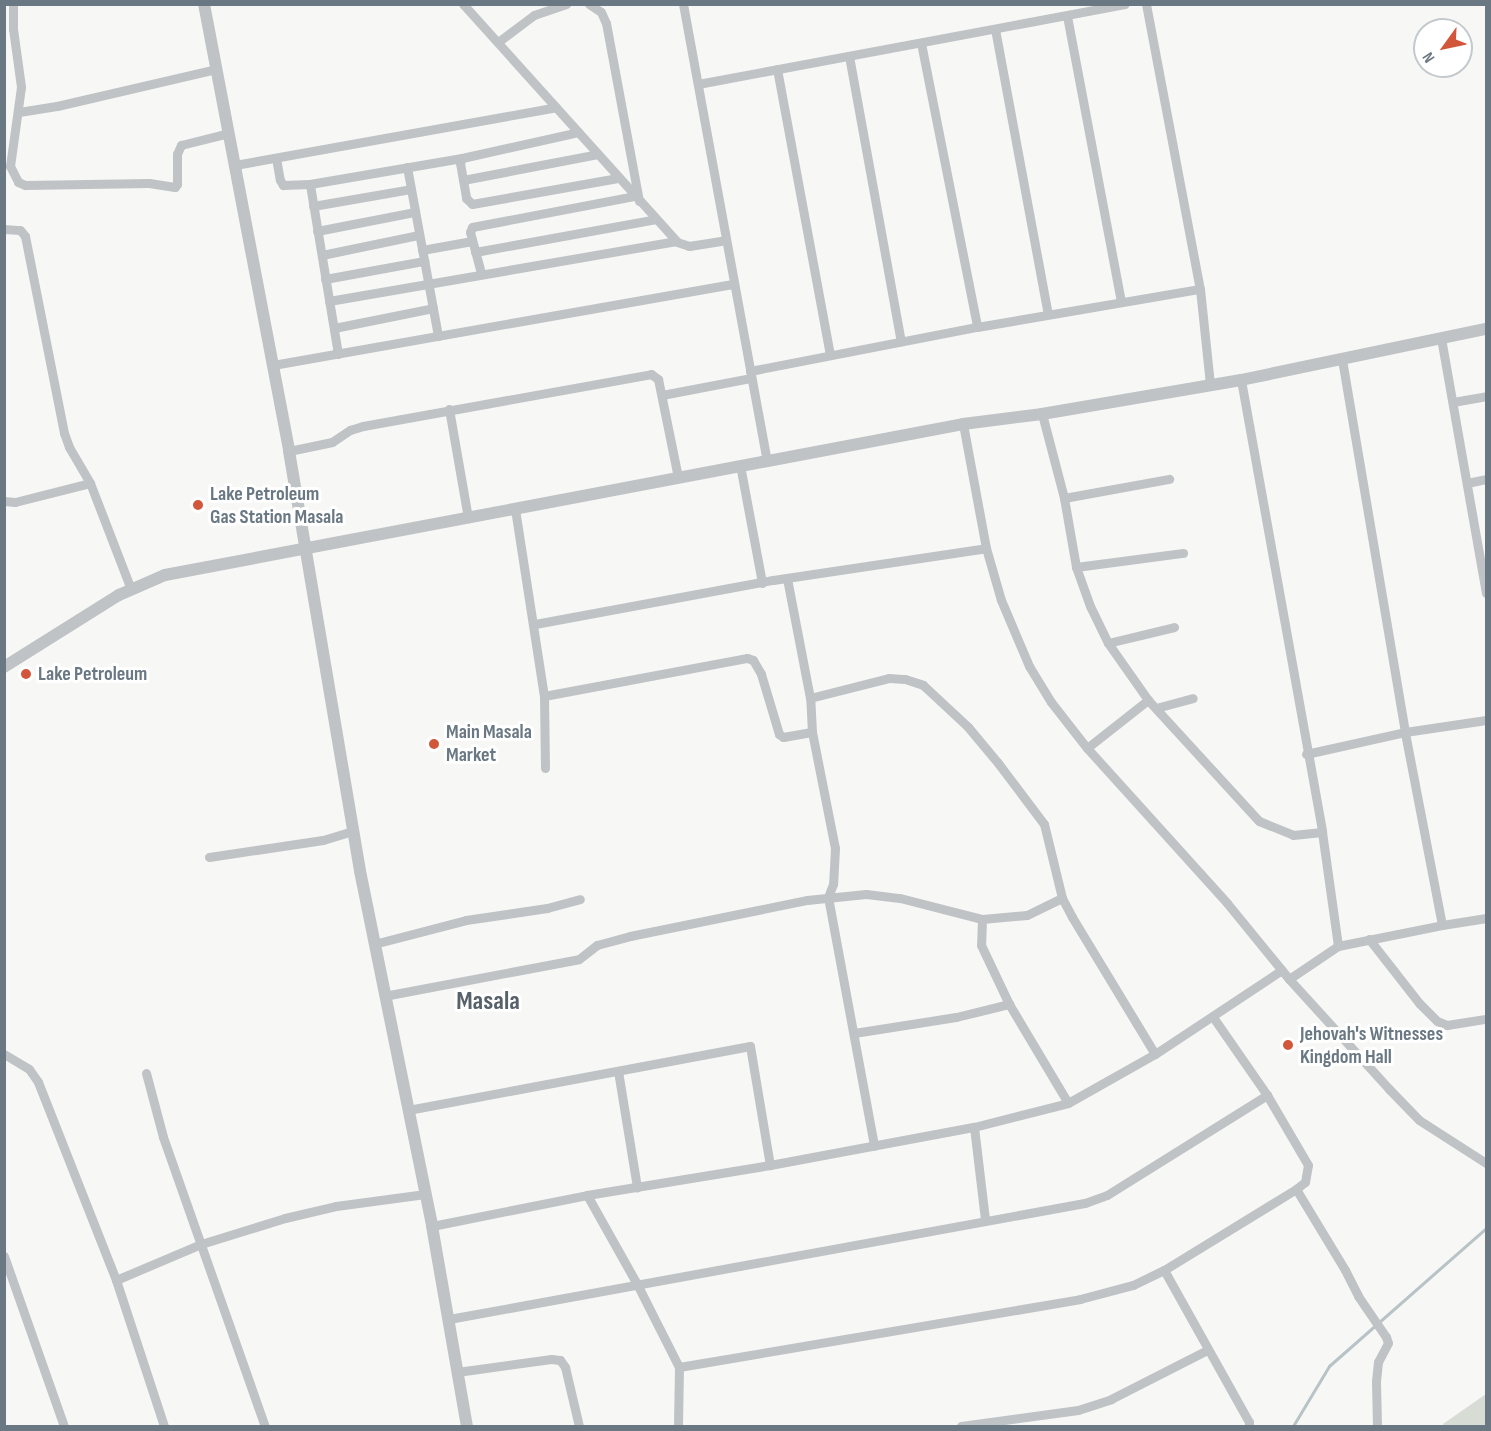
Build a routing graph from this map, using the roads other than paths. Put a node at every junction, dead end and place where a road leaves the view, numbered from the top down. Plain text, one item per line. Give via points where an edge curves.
1 (13, 4) edge
2 (204, 4) edge
3 (463, 4) edge
4 (566, 4) edge
5 (588, 4) edge
6 (683, 4) edge
7 (1125, 4) edge
8 (1146, 4) edge
9 (1067, 16) junction
10 (995, 29) junction
11 (498, 42) junction
12 (921, 43) junction
13 (849, 56) junction
14 (216, 69) junction
15 (777, 69) junction
16 (698, 84) junction
17 (556, 107) junction
18 (19, 112) junction
19 (578, 132) junction
20 (229, 133) junction
21 (598, 154) junction
22 (276, 158) junction
23 (462, 158) junction
24 (235, 165) junction
25 (407, 167) junction
26 (618, 178) junction
27 (463, 180) junction
28 (310, 184) junction
29 (411, 189) junction
30 (637, 198) junction
31 (313, 206) junction
32 (415, 212) junction
33 (656, 219) junction
34 (4, 229) edge
35 (317, 231) junction
36 (419, 235) junction
37 (726, 240) junction
38 (472, 241) junction
39 (675, 241) junction
40 (422, 250) junction
41 (475, 252) junction
42 (322, 255) junction
43 (424, 261) junction
44 (482, 273) junction
45 (325, 279) junction
46 (428, 283) junction
47 (734, 284) junction
48 (1200, 289) junction
49 (329, 301) junction
50 (1121, 301) junction
51 (433, 308) junction
52 (1048, 314) junction
53 (977, 327) junction
54 (334, 328) junction
55 (1486, 329) edge
56 (438, 336) junction
57 (1441, 338) junction
58 (901, 341) junction
59 (338, 354) junction
60 (830, 354) junction
61 (1342, 359) junction
62 (273, 365) junction
63 (751, 375) junction
64 (1241, 380) junction
65 (1210, 384) junction
66 (662, 395) junction
67 (1486, 396) edge
68 (1453, 402) junction
69 (449, 409) junction
70 (1042, 414) junction
71 (963, 424) junction
72 (289, 451) junction
73 (767, 461) junction
74 (740, 465) junction
75 (678, 477) junction
76 (1169, 479) dead end
77 (1486, 479) edge
78 (90, 483) junction
79 (1467, 483) junction
80 (1064, 498) junction
81 (4, 501) edge
82 (515, 509) junction
83 (468, 518) junction
84 (304, 548) junction
85 (986, 548) junction
86 (1183, 553) dead end
87 (1076, 567) junction
88 (787, 578) junction
89 (762, 583) junction
90 (131, 589) junction
91 (1486, 593) edge
92 (535, 624) junction
93 (1174, 627) dead end
94 (1108, 644) junction
95 (4, 666) edge
96 (544, 696) junction
97 (810, 698) junction
98 (1194, 698) dead end
99 (1148, 700) junction
100 (1156, 708) junction
101 (1486, 720) edge
102 (812, 732) junction
103 (1405, 732) junction
104 (1087, 748) junction
105 (1306, 754) junction
106 (545, 768) dead end
107 (353, 831) junction
108 (1322, 832) junction
109 (209, 857) dead end
110 (828, 897) junction
111 (1062, 898) junction
112 (580, 899) dead end
113 (1486, 918) edge
114 (982, 919) junction
115 (1442, 925) junction
116 (1369, 939) junction
117 (374, 944) junction
118 (1338, 946) junction
119 (1282, 970) junction
120 (1289, 980) junction
121 (384, 996) junction
122 (1009, 1004) junction
123 (1213, 1017) junction
124 (1486, 1019) edge
125 (854, 1033) junction
126 (4, 1054) edge
127 (1155, 1054) junction
128 (618, 1071) junction
129 (146, 1073) dead end
130 (1267, 1095) junction
131 (1068, 1103) junction
132 (408, 1110) junction
133 (974, 1127) junction
134 (874, 1146) junction
135 (1486, 1163) edge
136 (770, 1165) junction
137 (637, 1187) junction
138 (1296, 1189) junction
139 (424, 1194) junction
140 (587, 1195) junction
141 (985, 1219) junction
142 (432, 1226) junction
143 (201, 1244) junction
144 (4, 1256) edge
145 (1164, 1270) junction
146 (116, 1280) junction
147 (637, 1284) junction
148 (449, 1319) junction
149 (1207, 1350) junction
150 (679, 1367) junction
151 (457, 1372) junction
152 (64, 1426) edge
153 (165, 1426) edge
154 (265, 1426) edge
155 (466, 1426) edge
156 (579, 1426) edge
157 (678, 1426) edge
158 (961, 1426) edge
159 (1249, 1426) edge
160 (1377, 1426) edge

1 - 18 street via 21,87
2 - 14 street
3 - 11 street
4 - 11 street via 534,15
5 - 30 street via 601,12 606,23
6 - 16 street
7 - 9 street
8 - 48 street
9 - 10 street
9 - 50 street
10 - 12 street
10 - 52 street
11 - 17 street
12 - 13 street
12 - 53 street
13 - 15 street
13 - 58 street
14 - 18 street
14 - 20 street
15 - 16 street
15 - 60 street
16 - 37 street
17 - 19 street
17 - 22 street
18 - 20 street via 10,166 18,182 25,185 149,183 175,187 181,145
19 - 21 street
19 - 23 street
20 - 24 street
21 - 26 street
21 - 27 street
22 - 24 street
22 - 28 street via 284,185
23 - 25 street
23 - 27 street
24 - 62 street
25 - 28 street
25 - 29 street
26 - 27 street via 472,204 466,198
26 - 30 street
28 - 31 street
29 - 31 street
29 - 32 street
30 - 33 street
30 - 38 street via 474,226 470,229
31 - 35 street
32 - 35 street
32 - 36 street
33 - 39 street
33 - 41 street
34 - 78 street via 20,230 25,236 64,433
35 - 42 street
36 - 40 street
36 - 42 street
37 - 39 street via 683,246
37 - 47 street
38 - 40 street
38 - 41 street
39 - 44 street
40 - 43 street
41 - 44 street
42 - 45 street
43 - 45 street
43 - 46 street
44 - 46 street
45 - 49 street
46 - 49 street
46 - 51 street
47 - 56 street
47 - 63 street
48 - 50 street
48 - 65 street
49 - 54 street
50 - 52 street
51 - 54 street
51 - 56 street
52 - 53 street
53 - 58 street
54 - 59 street
55 - 57 street
56 - 59 street
57 - 61 street
57 - 68 street
58 - 60 street
59 - 62 street
60 - 63 street
61 - 64 street
61 - 103 street
62 - 72 street
63 - 66 street
63 - 73 street
64 - 65 street
64 - 105 street
65 - 70 street
66 - 69 street via 655,376 645,374
66 - 75 street
67 - 68 street
68 - 79 street
69 - 72 street via 363,426 332,442
69 - 83 street
70 - 71 street
70 - 80 street
71 - 73 street
71 - 85 street
72 - 84 street
73 - 74 street
74 - 75 street
74 - 89 street
75 - 82 street
76 - 80 street
77 - 79 street
78 - 81 street via 15,502
78 - 90 street
79 - 91 street
80 - 87 street
82 - 83 street
82 - 92 street
83 - 84 street
84 - 90 street via 165,575
84 - 107 street
85 - 88 street
85 - 104 street via 1001,600 1029,666
86 - 87 street
87 - 94 street
88 - 89 street
88 - 97 street
89 - 92 street
90 - 95 street
92 - 96 street
93 - 94 street
94 - 99 street
96 - 102 street via 747,658 753,660 761,674 779,734 783,737
96 - 106 street
97 - 102 street
97 - 111 street via 889,678 923,686 940,699 998,763 1044,824
98 - 100 street
99 - 100 street
99 - 104 street
100 - 108 street via 1259,821 1293,836
101 - 103 street
102 - 110 street via 835,848 833,884
103 - 105 street
103 - 115 street
104 - 119 street
105 - 108 street
107 - 109 street via 312,842
107 - 117 street
108 - 118 street
110 - 114 street via 900,897
110 - 121 street via 630,936 597,945 579,959
110 - 125 street
111 - 114 street via 1027,915
111 - 127 street via 1094,958
112 - 117 street via 466,920
113 - 115 street
114 - 122 street via 981,945
115 - 116 street
116 - 118 street
116 - 124 street via 1437,1021 1447,1025
117 - 121 street
118 - 120 street
119 - 120 street
119 - 123 street
120 - 135 street via 1419,1120
121 - 132 street
122 - 125 street via 956,1017
122 - 131 street
123 - 127 street
123 - 130 street
125 - 134 street
126 - 146 street via 28,1069 38,1082
127 - 131 street
128 - 132 street
128 - 136 street via 750,1046
128 - 137 street
129 - 143 street via 163,1137
130 - 138 street via 1308,1165 1305,1182
130 - 141 street via 1107,1195 1085,1203
131 - 133 street
132 - 139 street
133 - 134 street
133 - 141 street
134 - 136 street
136 - 137 street
137 - 140 street
138 - 145 street
138 - 160 street via 1388,1343 1378,1362
139 - 142 street
139 - 143 street via 285,1218
140 - 142 street
140 - 147 street
141 - 147 street
142 - 148 street
143 - 146 street
143 - 154 street
144 - 152 street
145 - 149 street
145 - 150 street via 1133,1285 1080,1299
146 - 153 street
147 - 148 street
147 - 150 street
148 - 151 street
149 - 158 street via 1111,1399 1078,1410
149 - 159 street
150 - 157 street
151 - 155 street
151 - 156 street via 560,1360

